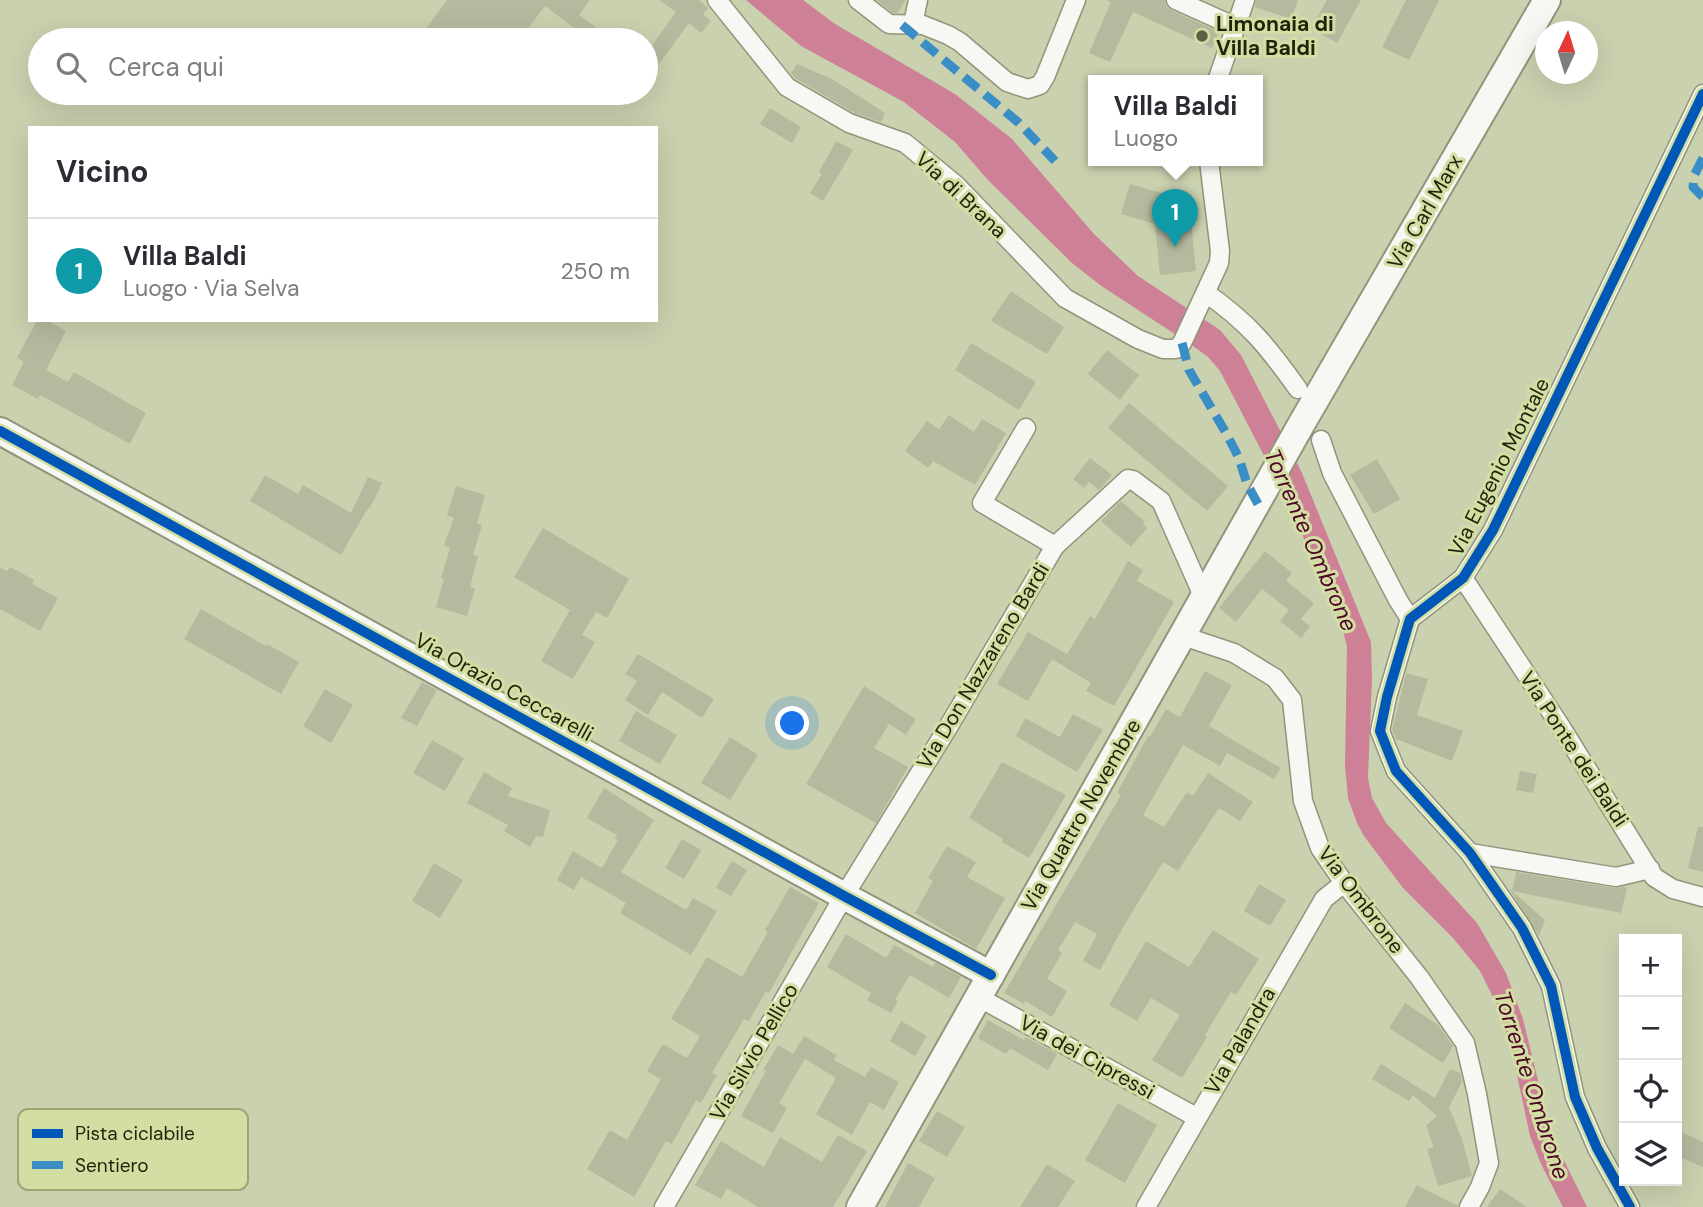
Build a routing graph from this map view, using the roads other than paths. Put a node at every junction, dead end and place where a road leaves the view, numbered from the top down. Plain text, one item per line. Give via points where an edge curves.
1 (717, 0) edge
2 (858, 0) edge
3 (918, 0) edge
4 (1076, 0) edge
5 (1176, 0) edge
6 (1245, 0) edge
7 (1547, 0) edge
8 (913, 24) junction
9 (1236, 27) junction
10 (1219, 75) edge
11 (1703, 94) edge
12 (1210, 166) edge
13 (1204, 297) junction
14 (1298, 389) dead end
15 (1026, 428) dead end
16 (0, 431) edge
17 (1312, 432) junction
18 (1055, 546) junction
19 (1463, 578) junction
20 (1205, 598) junction
21 (1410, 619) junction
22 (1183, 636) junction
23 (1470, 853) junction
24 (1650, 869) junction
25 (1344, 883) junction
26 (844, 896) junction
27 (1703, 897) edge
28 (985, 986) junction
29 (1196, 1117) junction
30 (664, 1207) edge
31 (860, 1207) edge
32 (1146, 1207) edge
33 (1469, 1207) edge
34 (1630, 1207) edge

1 - 13 street, Via di Brana via 787,87 849,123 905,143 956,185 1065,298 1138,339 1176,349
2 - 8 street via 889,24
3 - 8 street
4 - 8 street via 1045,77 1034,89 1014,86 960,42 931,27
5 - 9 street
6 - 9 street
7 - 17 main road, Via Carl Marx
9 - 10 street
11 - 19 street, Via Eugenio Montale via 1493,530
12 - 13 street via 1220,251
13 - 14 street via 1236,313
15 - 18 street, Via Don Nazzareno Bardi via 982,503
16 - 26 main road, Via Orazio Ceccarelli
17 - 20 main road, Via Quattro Novembre via 1258,504
17 - 21 street
18 - 20 street via 1128,479 1133,480 1161,502
18 - 26 street, Via Don Nazzareno Bardi
19 - 21 street, Via Eugenio Montale
19 - 24 street, Via Ponte dei Baldi
20 - 22 main road, Via Quattro Novembre
21 - 23 street via 1380,731 1396,771
22 - 25 street, Via Ombrone via 1234,653 1275,678 1293,700 1303,800 1320,848
22 - 28 main road, Via Quattro Novembre
23 - 24 street via 1616,877
23 - 34 street via 1522,928 1551,986 1575,1097
24 - 27 street, Via Ponte dei Baldi via 1673,889
25 - 29 street, Via Palandra via 1324,899
25 - 33 street, Via Ombrone via 1465,1043 1489,1163
26 - 28 main road, Via Orazio Ceccarelli
26 - 30 street, Via Silvio Pellico
28 - 29 street, Via dei Cipressi
28 - 31 main road, Via Quattro Novembre
29 - 32 street, Via Palandra

